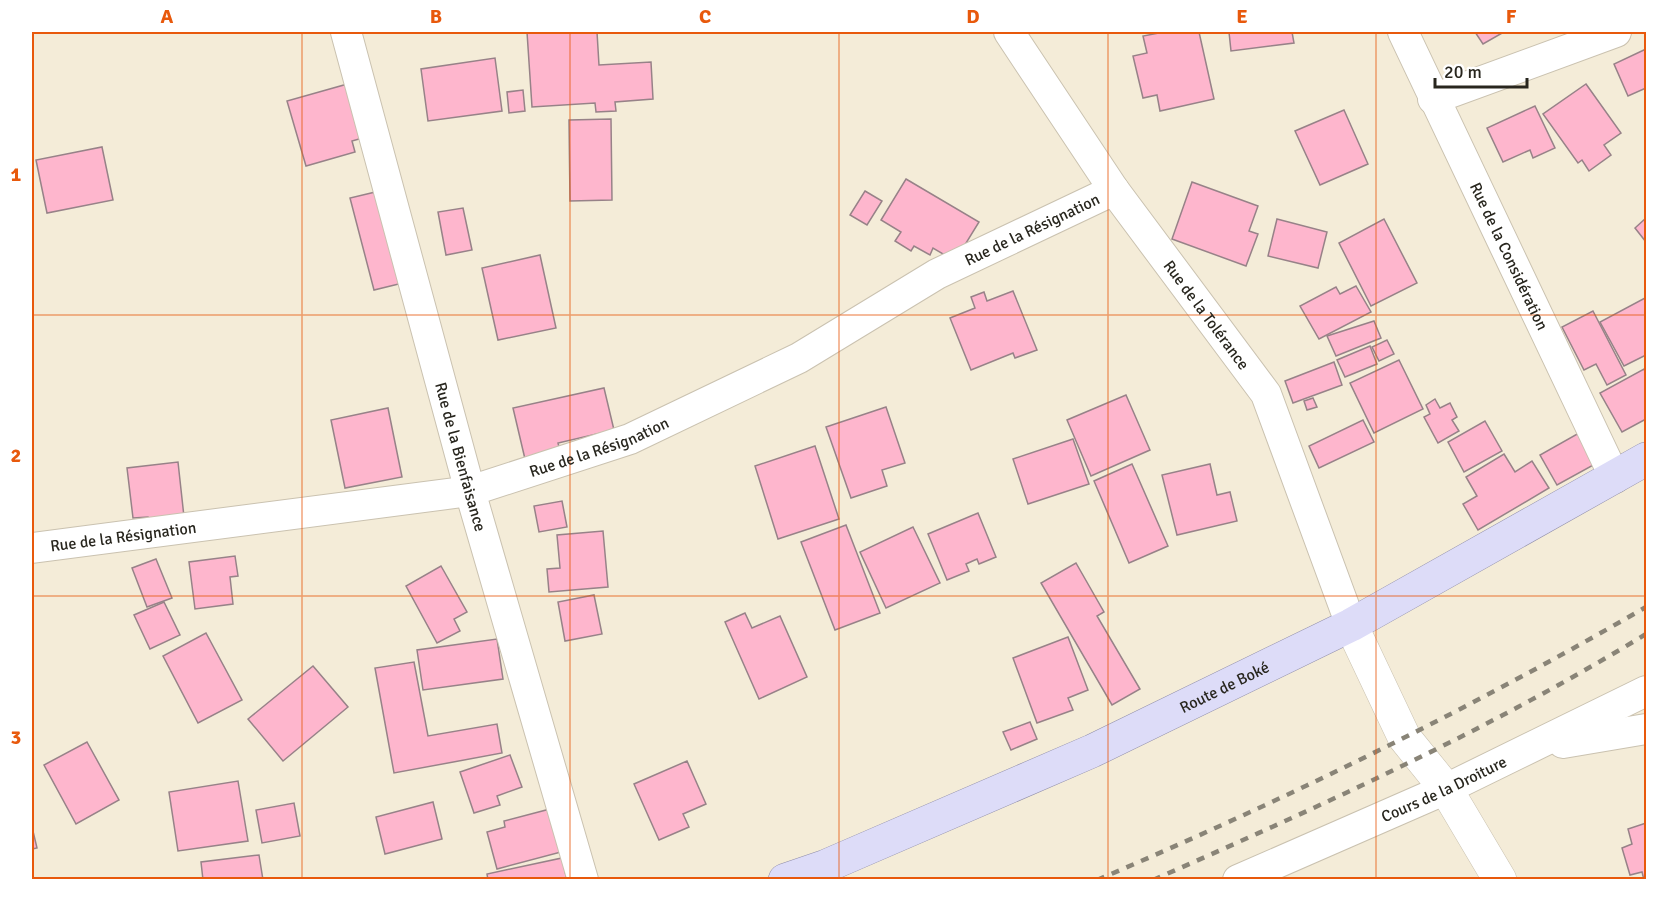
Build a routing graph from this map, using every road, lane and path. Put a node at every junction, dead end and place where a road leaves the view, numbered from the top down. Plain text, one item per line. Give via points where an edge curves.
1 (346, 32) edge
2 (1009, 32) edge
3 (1403, 32) edge
4 (1616, 32) edge
5 (1433, 99) junction
6 (1114, 190) junction
7 (1647, 459) edge
8 (1615, 478) junction
9 (470, 491) junction
10 (32, 548) edge
11 (1351, 625) junction
12 (1647, 691) edge
13 (1647, 729) edge
14 (1536, 747) junction
15 (1446, 789) junction
16 (582, 879) edge
17 (785, 879) edge
18 (1238, 879) edge
19 (1500, 879) edge

1 - 9 street, Rue de la Bienfaisance
2 - 6 street, Rue de la Tolérance
3 - 5 street, Rue de la Considération
4 - 5 street
5 - 8 street, Rue de la Considération
6 - 9 street, Rue de la Résignation via 937,274 799,358 630,439
6 - 11 street, Rue de la Tolérance via 1266,394
7 - 8 main road, Route de Boké
8 - 11 main road, Route de Boké
9 - 10 street, Rue de la Résignation
9 - 16 street, Rue de la Bienfaisance
11 - 15 street via 1404,736
11 - 17 main road, Route de Boké via 1092,751 826,866
12 - 14 street, Cours de la Droiture
13 - 14 street
14 - 15 street, Cours de la Droiture
15 - 18 street, Cours de la Droiture
15 - 19 street

